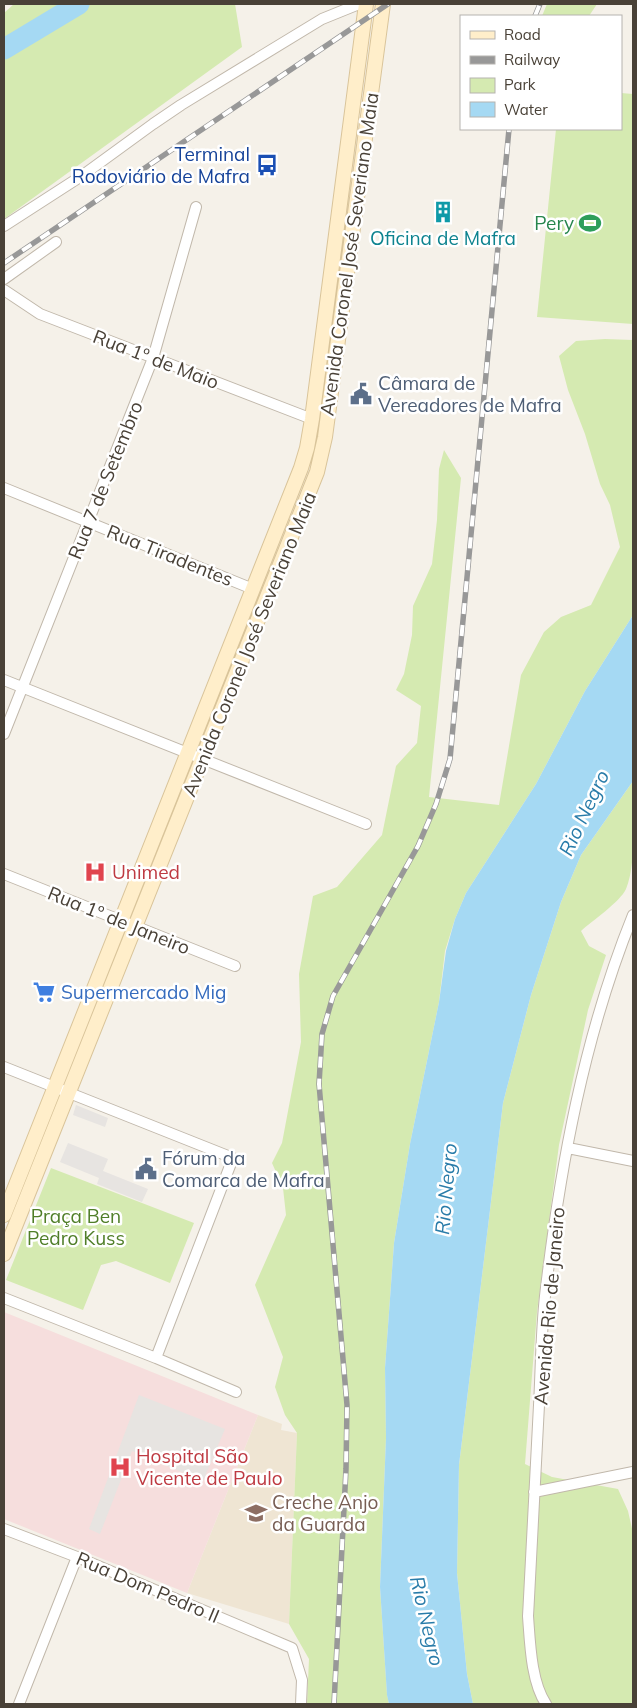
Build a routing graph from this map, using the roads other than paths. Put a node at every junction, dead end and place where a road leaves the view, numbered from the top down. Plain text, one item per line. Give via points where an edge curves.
1 (359, 4) edge
2 (366, 4) edge
3 (383, 4) edge
4 (196, 207) dead end
5 (4, 226) edge
6 (56, 242) dead end
7 (4, 279) edge
8 (4, 290) edge
9 (153, 358) junction
10 (312, 419) junction
11 (4, 488) edge
12 (88, 522) junction
13 (253, 589) junction
14 (4, 680) edge
15 (22, 687) junction
16 (4, 734) edge
17 (188, 753) junction
18 (203, 759) junction
19 (366, 824) dead end
20 (4, 874) edge
21 (633, 915) edge
22 (121, 921) junction
23 (135, 926) junction
24 (235, 966) dead end
25 (4, 1066) edge
26 (55, 1087) junction
27 (68, 1093) junction
28 (568, 1148) junction
29 (633, 1161) edge
30 (4, 1215) edge
31 (4, 1254) edge
32 (4, 1298) edge
33 (156, 1358) junction
34 (236, 1392) dead end
35 (633, 1472) edge
36 (534, 1492) junction
37 (4, 1529) edge
38 (77, 1557) junction
39 (19, 1704) edge
40 (301, 1704) edge
41 (546, 1704) edge

1 - 5 street via 322,19 181,105
2 - 10 main road, Avenida Coronel José Severiano Maia
3 - 18 main road, Avenida Coronel José Severiano Maia via 321,454 311,488
4 - 9 street, Rua 7 de Setembro
6 - 7 street
8 - 9 street, Rua 1º de Maio via 40,314
9 - 10 street, Rua 1º de Maio
9 - 12 street, Rua 7 de Setembro
10 - 13 main road, Avenida Coronel José Severiano Maia via 301,468
11 - 12 street, Rua Tiradentes
12 - 13 street, Rua Tiradentes
12 - 15 street, Rua 7 de Setembro
13 - 17 main road, Avenida Coronel José Severiano Maia
14 - 15 street
15 - 16 street, Rua 7 de Setembro
15 - 17 street
17 - 18 street
17 - 22 main road, Avenida Coronel José Severiano Maia
18 - 19 street
18 - 23 main road, Avenida Coronel José Severiano Maia
20 - 22 street, Rua 1º de Janeiro
21 - 28 street, Avenida Rio de Janeiro via 592,1035
22 - 23 street, Rua 1º de Janeiro
22 - 26 main road, Avenida Coronel José Severiano Maia
23 - 24 street, Rua 1º de Janeiro
23 - 27 main road, Avenida Coronel José Severiano Maia
25 - 26 street
26 - 27 street
26 - 30 main road, Avenida Coronel José Severiano Maia
27 - 31 main road, Avenida Coronel José Severiano Maia
27 - 33 street via 233,1158
28 - 29 street
28 - 36 street, Avenida Rio de Janeiro via 545,1297
32 - 33 street
33 - 34 street
35 - 36 street
36 - 41 street, Avenida Rio de Janeiro via 528,1616 536,1679
37 - 38 street, Rua Dom Pedro II
38 - 39 street
38 - 40 street, Rua Dom Pedro II via 292,1648 302,1680

